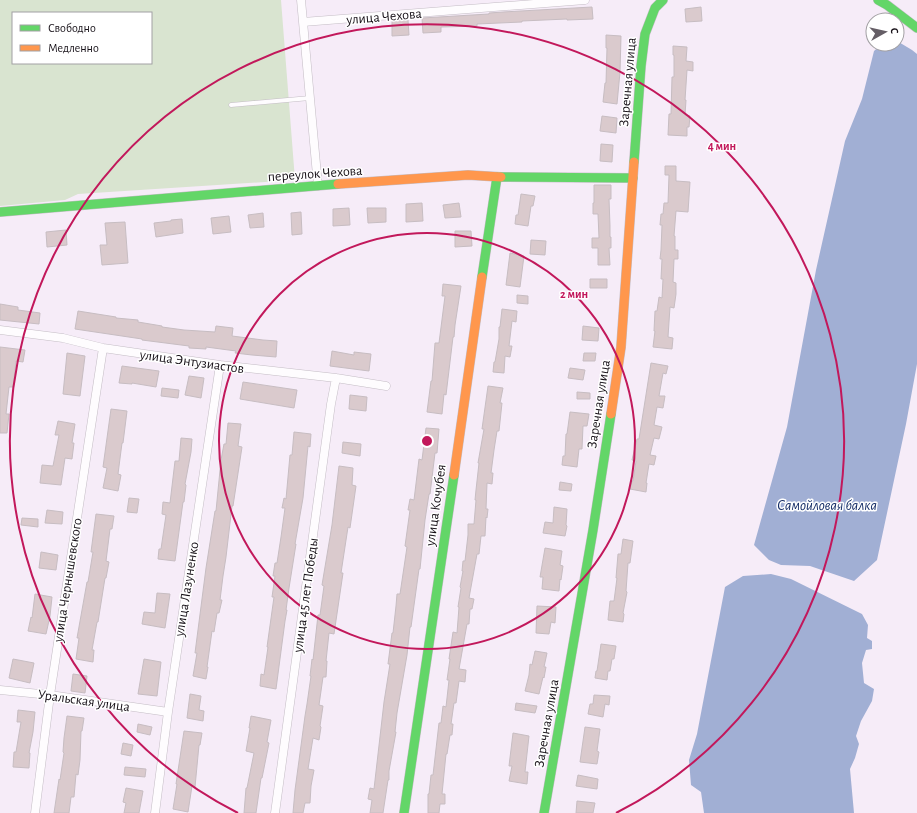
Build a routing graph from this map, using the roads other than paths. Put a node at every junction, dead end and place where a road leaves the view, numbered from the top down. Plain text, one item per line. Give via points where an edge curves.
1 (301, 0) edge
2 (585, 0) edge
3 (663, 0) edge
4 (878, 0) edge
5 (303, 22) junction
6 (917, 28) edge
7 (310, 98) junction
8 (231, 105) dead end
9 (497, 177) junction
10 (633, 178) junction
11 (318, 186) junction
12 (0, 212) edge
13 (0, 330) edge
14 (103, 348) junction
15 (220, 365) junction
16 (336, 378) junction
17 (386, 386) dead end
18 (0, 690) edge
19 (50, 695) junction
20 (168, 712) junction
21 (35, 813) edge
22 (155, 813) edge
23 (275, 813) edge
24 (404, 813) edge
25 (544, 813) edge

1 - 5 street
2 - 5 street, улица Чехова
3 - 10 street, Заречная улица via 655,8 645,34 640,66
4 - 6 street
5 - 7 street
7 - 8 lane
7 - 11 street
9 - 10 street, переулок Чехова
9 - 11 street, переулок Чехова via 468,175
9 - 24 street, улица Кочубея
10 - 25 street, Заречная улица via 621,347 593,530
11 - 12 street, переулок Чехова
13 - 14 street, улица Энтузиастов via 62,338
14 - 15 street, улица Энтузиастов
14 - 19 street, улица Чернышевского
15 - 16 street, улица Энтузиастов
15 - 20 street, улица Лазуненко
16 - 17 street, улица Энтузиастов
16 - 23 street, улица 45 лет Победы
18 - 19 street, Уральская улица
19 - 20 street, Уральская улица
19 - 21 street, улица Чернышевского
20 - 22 street, улица Лазуненко

